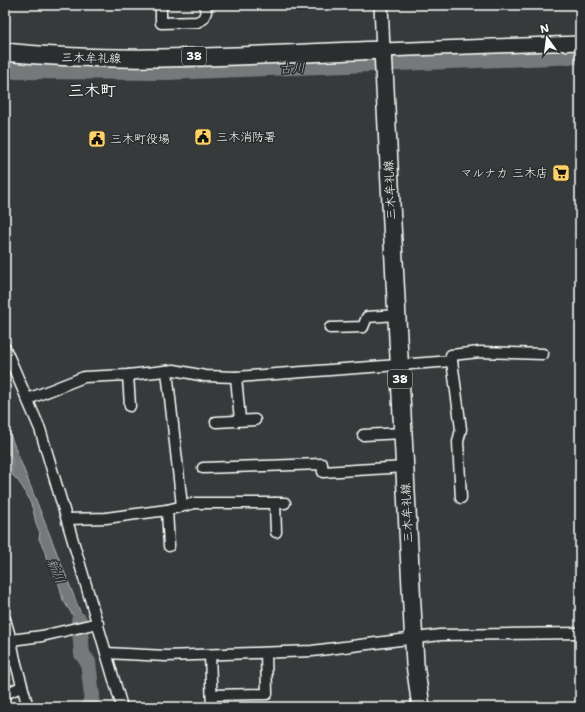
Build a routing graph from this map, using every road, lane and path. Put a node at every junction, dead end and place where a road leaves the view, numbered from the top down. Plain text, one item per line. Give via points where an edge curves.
1 (161, 5) edge
2 (206, 5) edge
3 (381, 5) edge
4 (580, 43) edge
5 (383, 50) junction
6 (5, 52) edge
7 (397, 315) junction
8 (330, 328) dead end
9 (5, 348) edge
10 (543, 354) dead end
11 (452, 360) junction
12 (399, 364) junction
13 (168, 371) junction
14 (128, 375) junction
15 (236, 377) junction
16 (28, 399) junction
17 (130, 406) dead end
18 (240, 420) junction
19 (255, 420) dead end
20 (216, 422) dead end
21 (403, 433) junction
22 (363, 435) dead end
23 (405, 467) junction
24 (203, 468) dead end
25 (461, 498) dead end
26 (182, 506) junction
27 (167, 510) junction
28 (67, 519) junction
29 (276, 532) dead end
30 (169, 546) dead end
31 (5, 619) edge
32 (98, 623) junction
33 (580, 632) edge
34 (414, 638) junction
35 (11, 640) junction
36 (106, 653) junction
37 (266, 653) junction
38 (210, 655) junction
39 (10, 661) edge
40 (22, 687) junction
41 (5, 694) edge
42 (212, 695) junction
43 (28, 707) edge
44 (122, 707) edge
45 (212, 707) edge
46 (421, 707) edge

1 - 2 street via 162,23 196,22 203,19
3 - 5 street
4 - 5 street
5 - 6 main road, 三木牟礼線 / 38 via 115,59 46,57
5 - 7 main road, 三木牟礼線 / 38
7 - 8 street via 367,317 363,327
7 - 12 main road, 三木牟礼線 / 38
9 - 16 street
10 - 11 street via 480,352 452,355
11 - 12 street
11 - 25 street via 460,429 458,442
12 - 15 street
12 - 21 main road, 三木牟礼線 / 38
13 - 14 street
13 - 15 street
13 - 26 street
14 - 16 street via 84,377
14 - 17 street
15 - 18 street
16 - 28 street via 40,429
18 - 19 street
18 - 20 street
21 - 22 street
21 - 23 main road, 三木牟礼線 / 38
23 - 24 street via 323,472 322,464
23 - 34 main road, 三木牟礼線 / 38
26 - 27 street
26 - 29 street via 196,503 280,503
27 - 28 street via 106,518
27 - 30 street
28 - 32 street
31 - 35 street
32 - 35 street via 42,636
32 - 36 street
33 - 34 street
34 - 37 street via 312,651
34 - 46 main road, 三木牟礼線 / 38
35 - 39 street
36 - 38 street
36 - 44 street
37 - 38 street
37 - 42 street via 267,694
38 - 42 street
39 - 40 street
40 - 41 street
40 - 43 street
42 - 45 street

